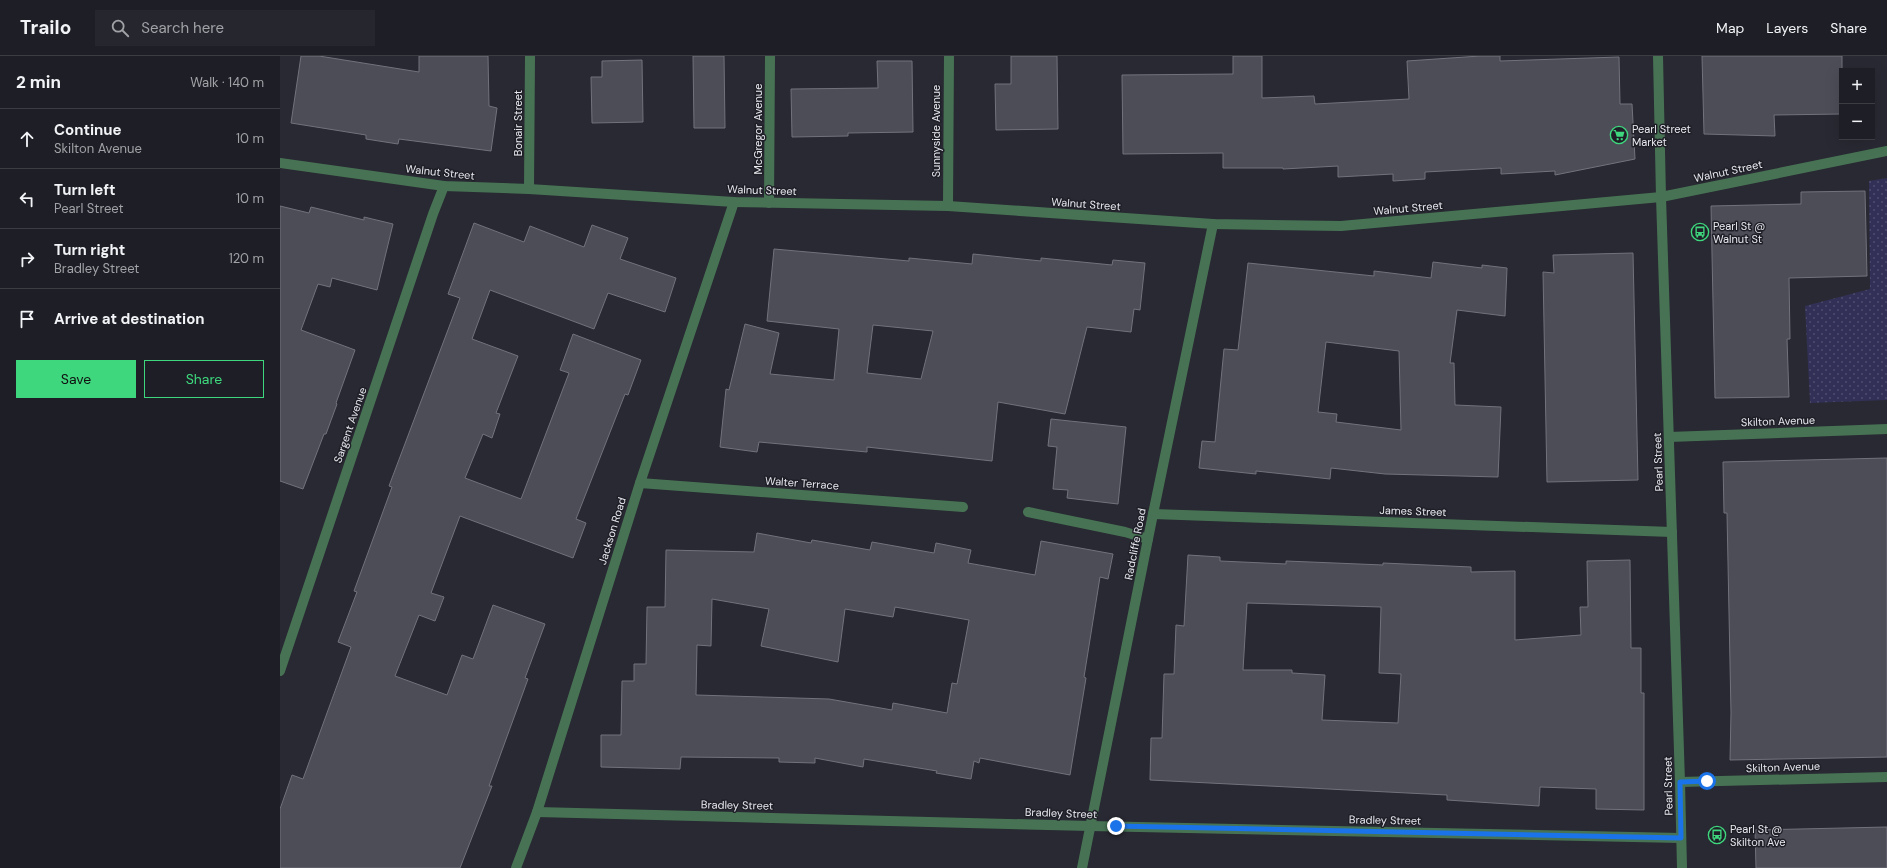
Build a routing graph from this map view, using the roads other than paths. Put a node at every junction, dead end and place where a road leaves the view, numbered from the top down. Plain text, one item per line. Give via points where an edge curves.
1 (530, 56) edge
2 (770, 56) edge
3 (949, 56) edge
4 (1658, 56) edge
5 (1887, 151) edge
6 (280, 162) edge
7 (444, 186) junction
8 (529, 190) junction
9 (1661, 197) junction
10 (734, 202) junction
11 (769, 203) junction
12 (948, 206) junction
13 (1214, 224) junction
14 (1887, 429) edge
15 (1669, 437) junction
16 (640, 483) junction
17 (963, 507) dead end
18 (1028, 512) dead end
19 (1153, 514) junction
20 (1672, 532) junction
21 (1148, 539) junction
22 (280, 672) edge
23 (1887, 777) edge
24 (1680, 782) junction
25 (537, 812) junction
26 (1090, 826) junction
27 (1681, 838) junction
28 (516, 868) edge
29 (1082, 868) edge
30 (1682, 868) edge

1 - 8 street, Bonair Street
2 - 11 street, McGregor Avenue
3 - 12 street, Sunnyside Avenue
4 - 9 street, Pearl Street
5 - 9 street, Walnut Street
6 - 7 street, Walnut Street
7 - 8 street, Walnut Street
7 - 22 street, Sargent Avenue
8 - 10 street, Walnut Street
9 - 13 street, Walnut Street via 1341,226
9 - 15 street, Pearl Street
10 - 11 street, Walnut Street
10 - 16 street, Jackson Road
11 - 12 street, Walnut Street
12 - 13 street, Walnut Street
13 - 19 street, Radcliffe Road
14 - 15 street, Skilton Avenue
15 - 20 street, Pearl Street
16 - 17 street, Walter Terrace
16 - 25 street, Jackson Road
18 - 21 street
19 - 20 street, James Street
19 - 21 street, Radcliffe Road
20 - 24 street, Pearl Street
21 - 26 street, Radcliffe Road
23 - 24 street, Skilton Avenue
24 - 27 street, Pearl Street
25 - 26 street, Bradley Street
25 - 28 street, Jackson Road
26 - 27 street, Bradley Street
26 - 29 street, Radcliffe Road
27 - 30 street, Pearl Street

